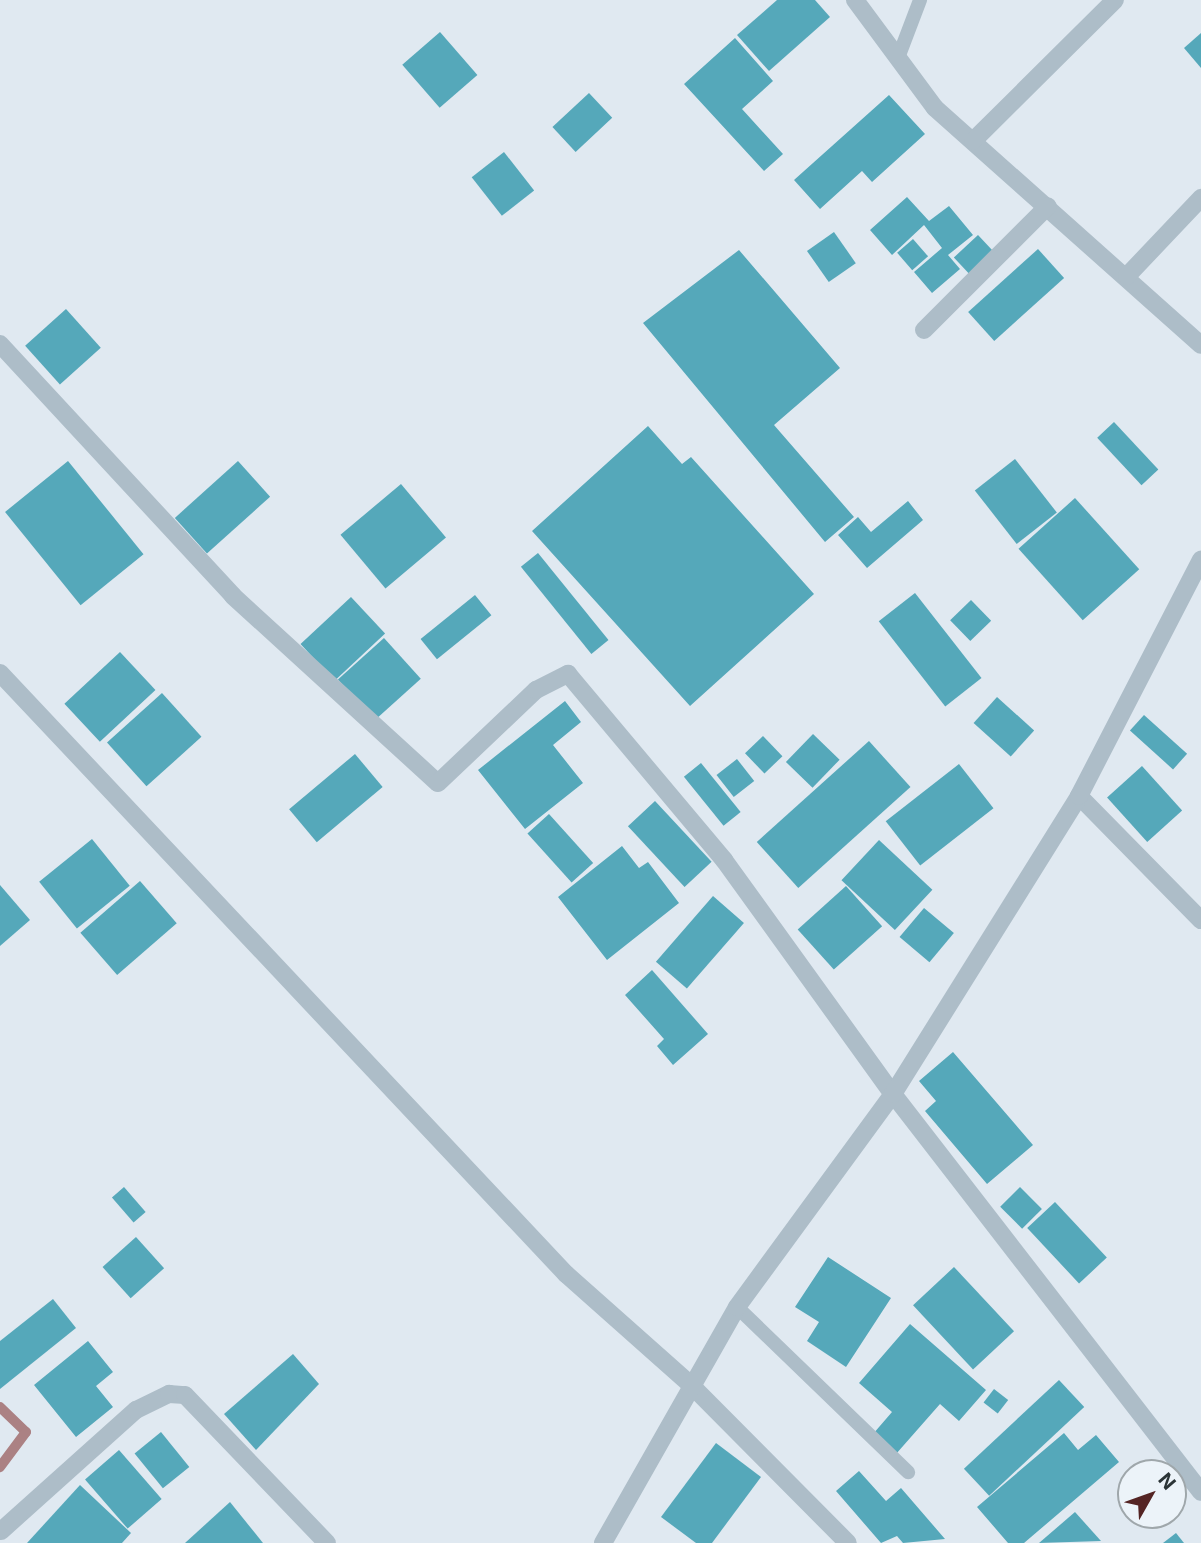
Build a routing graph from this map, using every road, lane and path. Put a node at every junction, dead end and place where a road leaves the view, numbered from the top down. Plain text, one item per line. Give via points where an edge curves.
1 (855, 0) edge
2 (920, 0) edge
3 (1115, 0) edge
4 (898, 58) junction
5 (973, 141) junction
6 (1201, 198) edge
7 (1048, 206) junction
8 (1127, 276) junction
9 (924, 330) dead end
10 (0, 344) edge
11 (1201, 345) edge
12 (1201, 560) edge
13 (0, 673) edge
14 (1079, 796) junction
15 (1201, 920) edge
16 (893, 1094) junction
17 (737, 1307) junction
18 (692, 1386) junction
19 (908, 1472) dead end
20 (1201, 1493) edge
21 (5, 1535) edge
22 (327, 1543) edge
23 (603, 1543) edge
24 (848, 1543) edge

1 - 4 street
2 - 4 lane
3 - 5 street
4 - 5 street via 935,108
5 - 7 street
6 - 8 street
7 - 8 street
7 - 9 street
8 - 11 street
10 - 16 street via 233,596 438,783 536,690 568,674 724,860
12 - 14 street
13 - 18 street via 566,1274
14 - 15 street
14 - 16 street
16 - 17 street
16 - 20 street
17 - 18 street
17 - 19 lane
18 - 23 street
18 - 24 street
21 - 22 street via 136,1410 169,1394 185,1395

